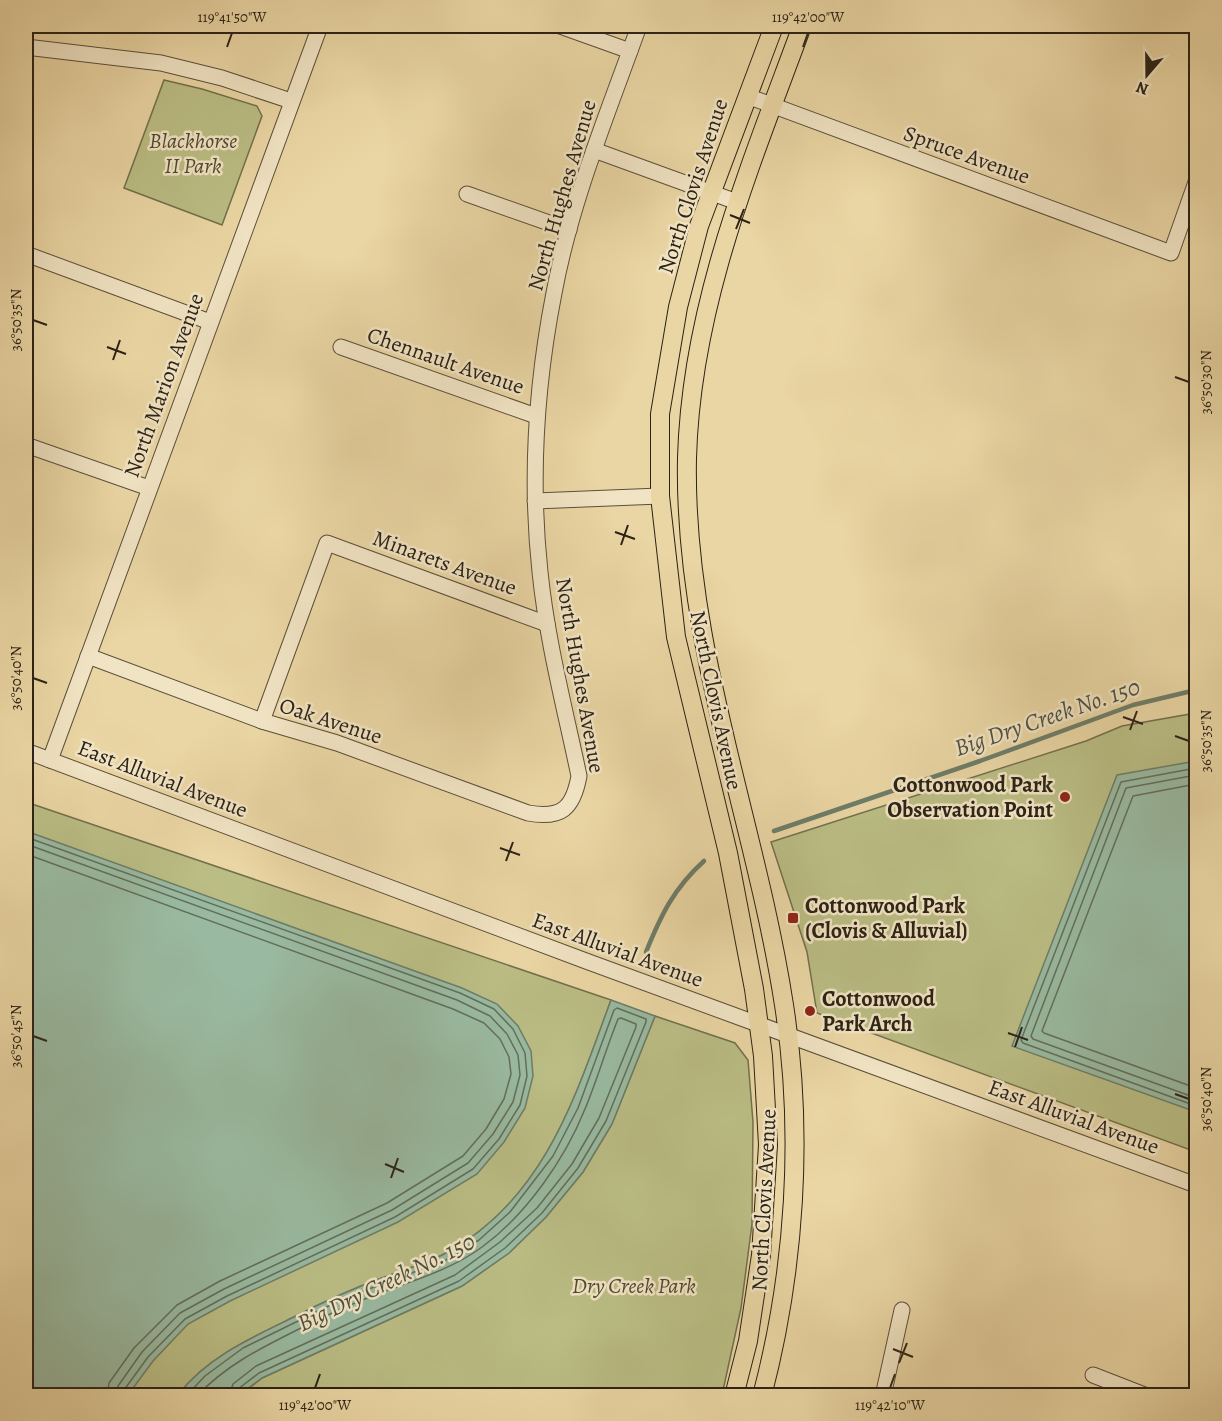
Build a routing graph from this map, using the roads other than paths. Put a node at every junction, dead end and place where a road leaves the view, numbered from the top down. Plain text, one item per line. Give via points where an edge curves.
1 (320, 26) edge
2 (560, 26) edge
3 (639, 26) edge
4 (774, 26) edge
5 (802, 26) edge
6 (26, 47) edge
7 (630, 51) junction
8 (747, 96) junction
9 (291, 100) junction
10 (772, 106) junction
11 (594, 150) junction
12 (1197, 182) edge
13 (710, 192) junction
14 (466, 194) dead end
15 (737, 202) junction
16 (569, 230) junction
17 (26, 254) edge
18 (210, 322) junction
19 (341, 347) dead end
20 (536, 416) junction
21 (26, 445) edge
22 (149, 488) junction
23 (660, 496) junction
24 (535, 501) junction
25 (547, 624) junction
26 (705, 647) junction
27 (88, 656) junction
28 (262, 721) junction
29 (26, 751) edge
30 (50, 760) junction
31 (562, 811) joint
32 (760, 1024) junction
33 (788, 1034) junction
34 (1197, 1185) edge
35 (902, 1310) dead end
36 (1093, 1376) dead end
37 (734, 1395) edge
38 (762, 1395) edge
39 (883, 1395) edge
40 (1147, 1395) edge

1 - 9 street, North Marion Avenue
2 - 7 street
3 - 7 street, North Hughes Avenue
4 - 8 main road, North Clovis Avenue
5 - 10 main road, North Clovis Avenue
6 - 9 street via 161,63
7 - 11 street, North Hughes Avenue
8 - 10 street, Spruce Avenue
8 - 13 main road, North Clovis Avenue
9 - 18 street, North Marion Avenue
10 - 12 street, Spruce Avenue via 1171,253
10 - 15 main road, North Clovis Avenue
11 - 13 street
11 - 16 street, North Hughes Avenue
13 - 15 street
13 - 23 main road, North Clovis Avenue via 688,265 668,360 660,414
14 - 16 street
15 - 26 main road, North Clovis Avenue via 705,314 689,413 691,558
16 - 20 street, North Hughes Avenue via 554,292
17 - 18 street
18 - 22 street, North Marion Avenue
19 - 20 street, Chennault Avenue
20 - 24 street, North Hughes Avenue
21 - 22 street
22 - 27 street, North Marion Avenue
23 - 24 street
23 - 26 main road via 674,535 687,629
23 - 32 main road, North Clovis Avenue via 676,637 728,853
24 - 25 street, North Hughes Avenue
25 - 28 street, Minarets Avenue via 327,543
25 - 31 street, North Hughes Avenue via 579,776 571,803
26 - 33 main road, North Clovis Avenue via 764,902
27 - 28 street, Oak Avenue
27 - 30 street, North Marion Avenue
28 - 31 street, Oak Avenue via 338,743 528,813 551,816
29 - 30 street, East Alluvial Avenue
30 - 32 street, East Alluvial Avenue
32 - 33 street, East Alluvial Avenue
32 - 37 main road, North Clovis Avenue via 768,1145 761,1255 748,1341
33 - 34 street, East Alluvial Avenue
33 - 38 main road, North Clovis Avenue via 795,1146 788,1259 775,1347
35 - 39 street
36 - 40 street

